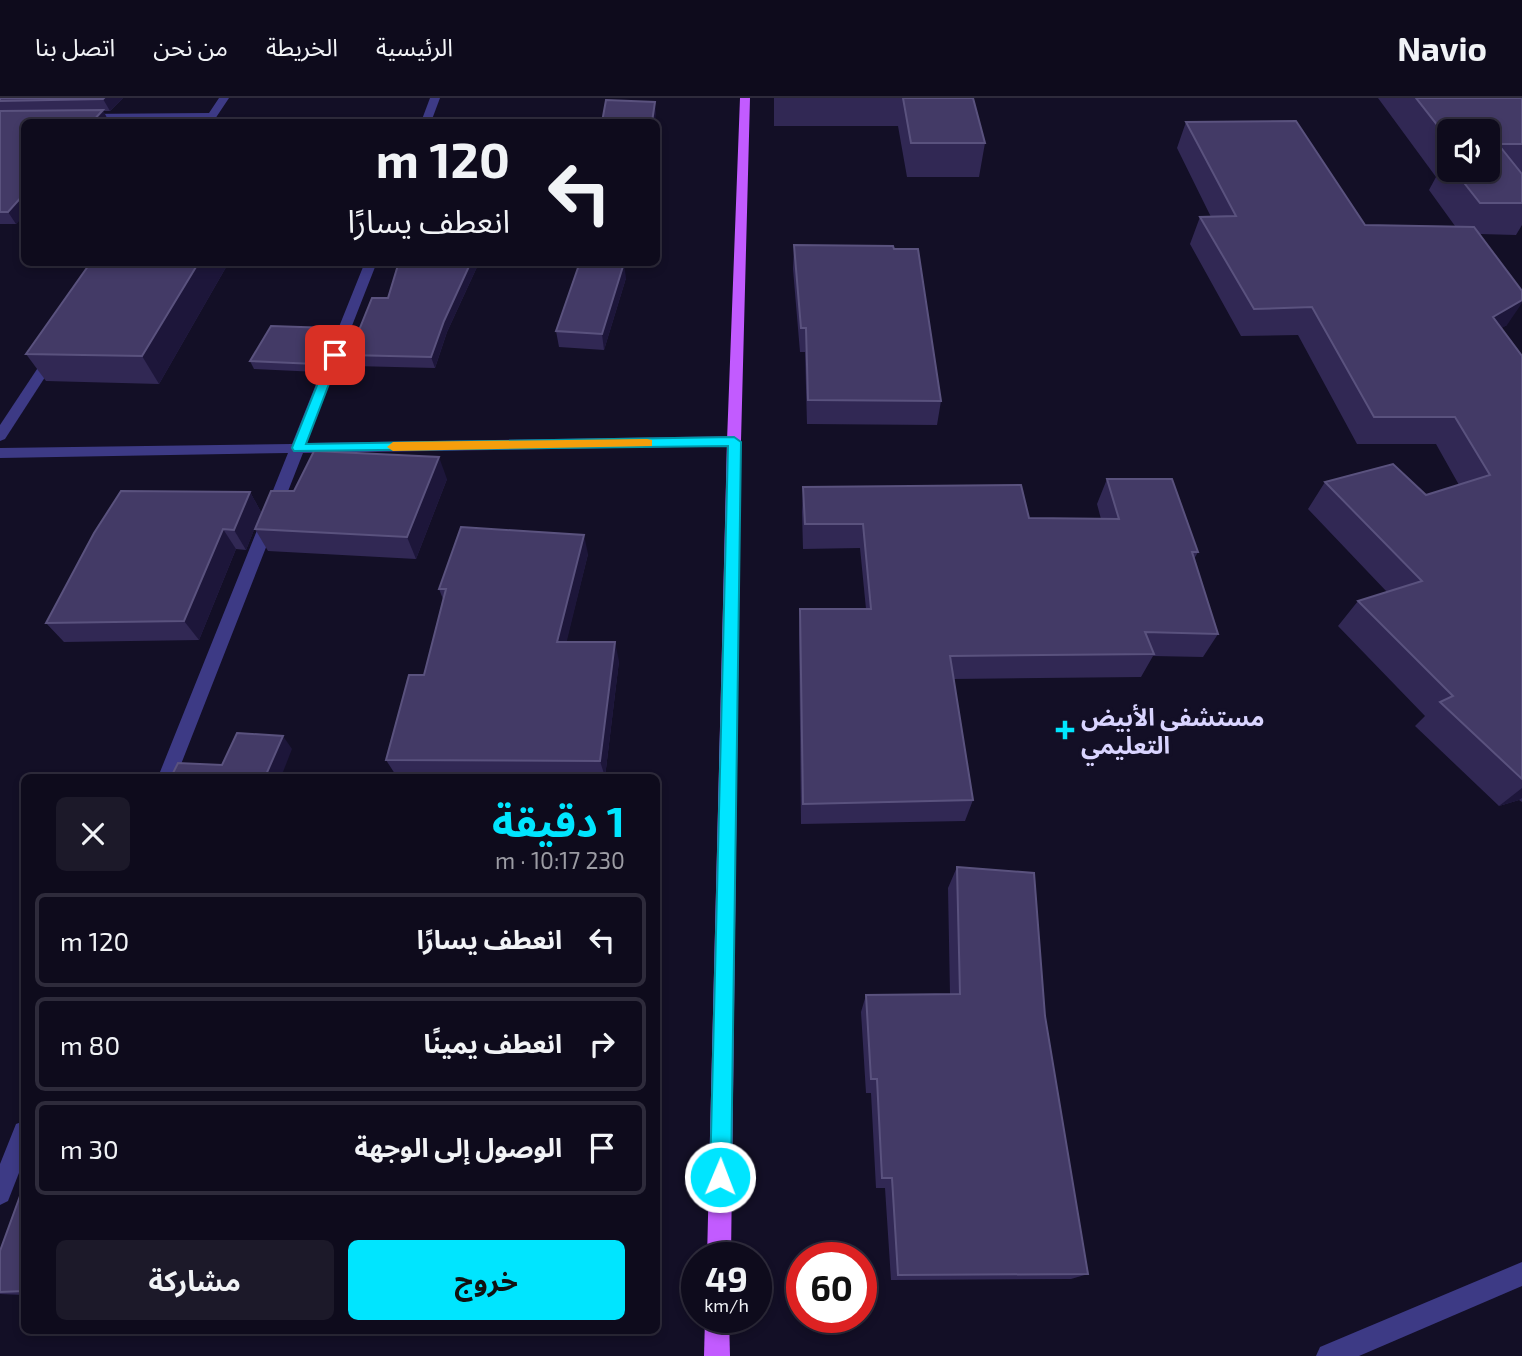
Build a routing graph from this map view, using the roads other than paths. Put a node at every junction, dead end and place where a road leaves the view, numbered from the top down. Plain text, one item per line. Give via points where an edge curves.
1 (224, 98) edge
2 (435, 98) edge
3 (745, 98) edge
4 (66, 118) edge
5 (210, 119) edge
6 (427, 119) edge
7 (369, 266) edge
8 (61, 343) edge
9 (0, 436) edge
10 (734, 442) junction
11 (298, 448) junction
12 (0, 453) edge
13 (167, 774) edge
14 (21, 1140) edge
15 (0, 1193) edge
16 (719, 1242) edge
17 (1522, 1274) edge
18 (717, 1333) edge
19 (717, 1356) edge
20 (1329, 1356) edge

1 - 5 street
2 - 6 street
3 - 10 main road
4 - 5 street
7 - 11 street
8 - 9 street
10 - 11 street
10 - 16 main road
11 - 12 street
11 - 13 street
14 - 15 street
17 - 20 street
18 - 19 main road

